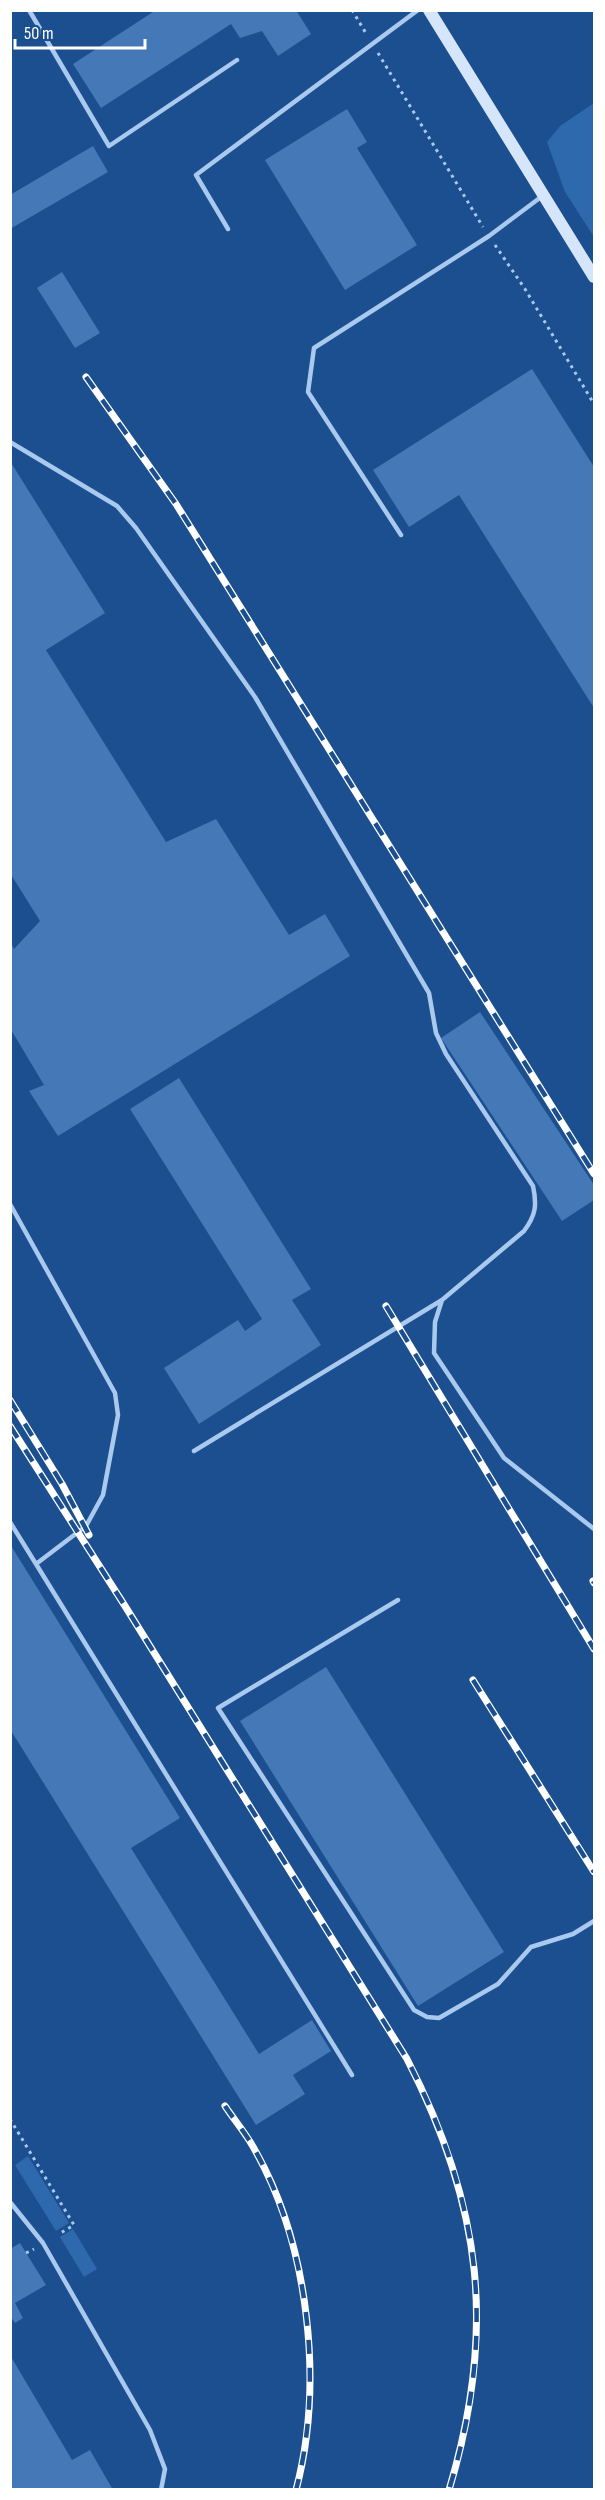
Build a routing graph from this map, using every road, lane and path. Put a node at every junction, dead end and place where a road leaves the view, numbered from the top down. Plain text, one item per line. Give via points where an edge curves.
1 (29, 10) edge
2 (352, 10) edge
3 (418, 10) edge
4 (429, 10) edge
5 (373, 44) junction
6 (237, 60) dead end
7 (544, 195) junction
8 (228, 229) dead end
9 (489, 236) junction
10 (594, 277) edge
11 (594, 404) edge
12 (10, 442) edge
13 (401, 535) dead end
14 (10, 1204) edge
15 (442, 1300) junction
16 (194, 1451) dead end
17 (10, 1522) edge
18 (594, 1529) edge
19 (36, 1564) junction
20 (398, 1600) dead end
21 (594, 1921) edge
22 (352, 2075) dead end
23 (10, 2119) edge
24 (10, 2202) edge
25 (59, 2234) dead end
26 (34, 2249) dead end
27 (26, 2253) dead end
28 (161, 2490) edge

1 - 6 lane via 109,146
2 - 5 path
3 - 5 lane
4 - 7 main road
5 - 8 lane via 196,175
5 - 9 path
7 - 9 lane
7 - 10 main road
9 - 11 path
9 - 13 lane via 314,348 308,392
12 - 15 lane via 117,506 242,679 429,993 436,1033 446,1054 532,1186 537,1204 524,1231
14 - 19 lane via 115,1393 118,1415 103,1495 86,1526
15 - 16 lane
15 - 18 lane via 435,1322 434,1353 504,1458
17 - 19 lane
19 - 22 lane
20 - 21 lane via 218,1708 414,2010 426,2017 439,2018 498,1984 531,1947 573,1934
23 - 25 path via 74,2225
24 - 28 lane via 43,2243 150,2430 165,2469
26 - 27 path

